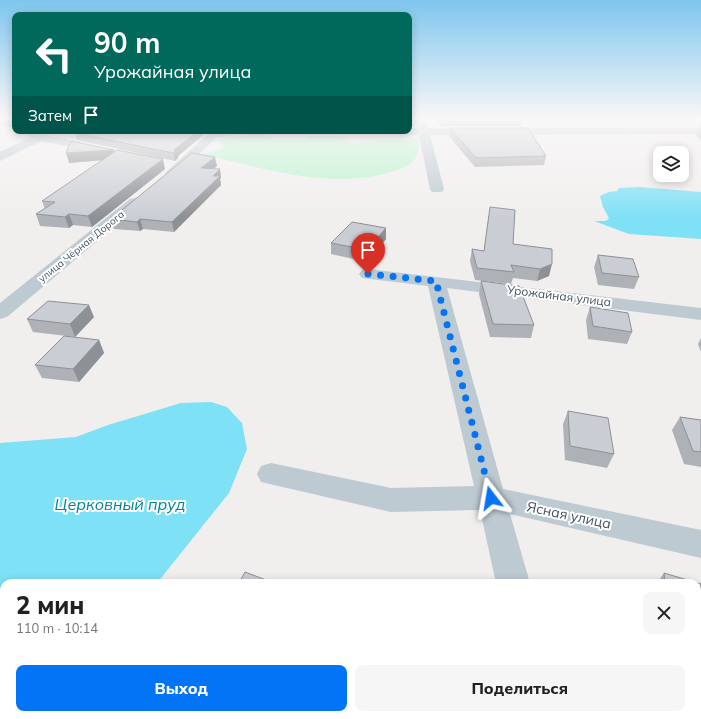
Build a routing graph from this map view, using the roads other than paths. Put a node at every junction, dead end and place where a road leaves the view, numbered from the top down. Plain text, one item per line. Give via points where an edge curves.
1 (13, 151) edge
2 (102, 151) edge
3 (196, 151) edge
4 (428, 151) edge
5 (109, 152) edge
6 (0, 157) edge
7 (162, 164) edge
8 (178, 167) junction
9 (437, 189) dead end
10 (368, 274) dead end
11 (436, 281) junction
12 (0, 313) edge
13 (701, 314) edge
14 (271, 474) dead end
15 (491, 498) junction
16 (701, 544) edge
17 (512, 579) edge

1 - 6 street
2 - 5 street
3 - 8 street, улица Чёрная Дорога
4 - 9 street
7 - 8 street
8 - 12 street, улица Чёрная Дорога
10 - 11 street, Урожайная улица
11 - 13 street, Урожайная улица
11 - 15 street
14 - 15 street, Ясная улица via 391,500
15 - 16 street, Ясная улица
15 - 17 street

